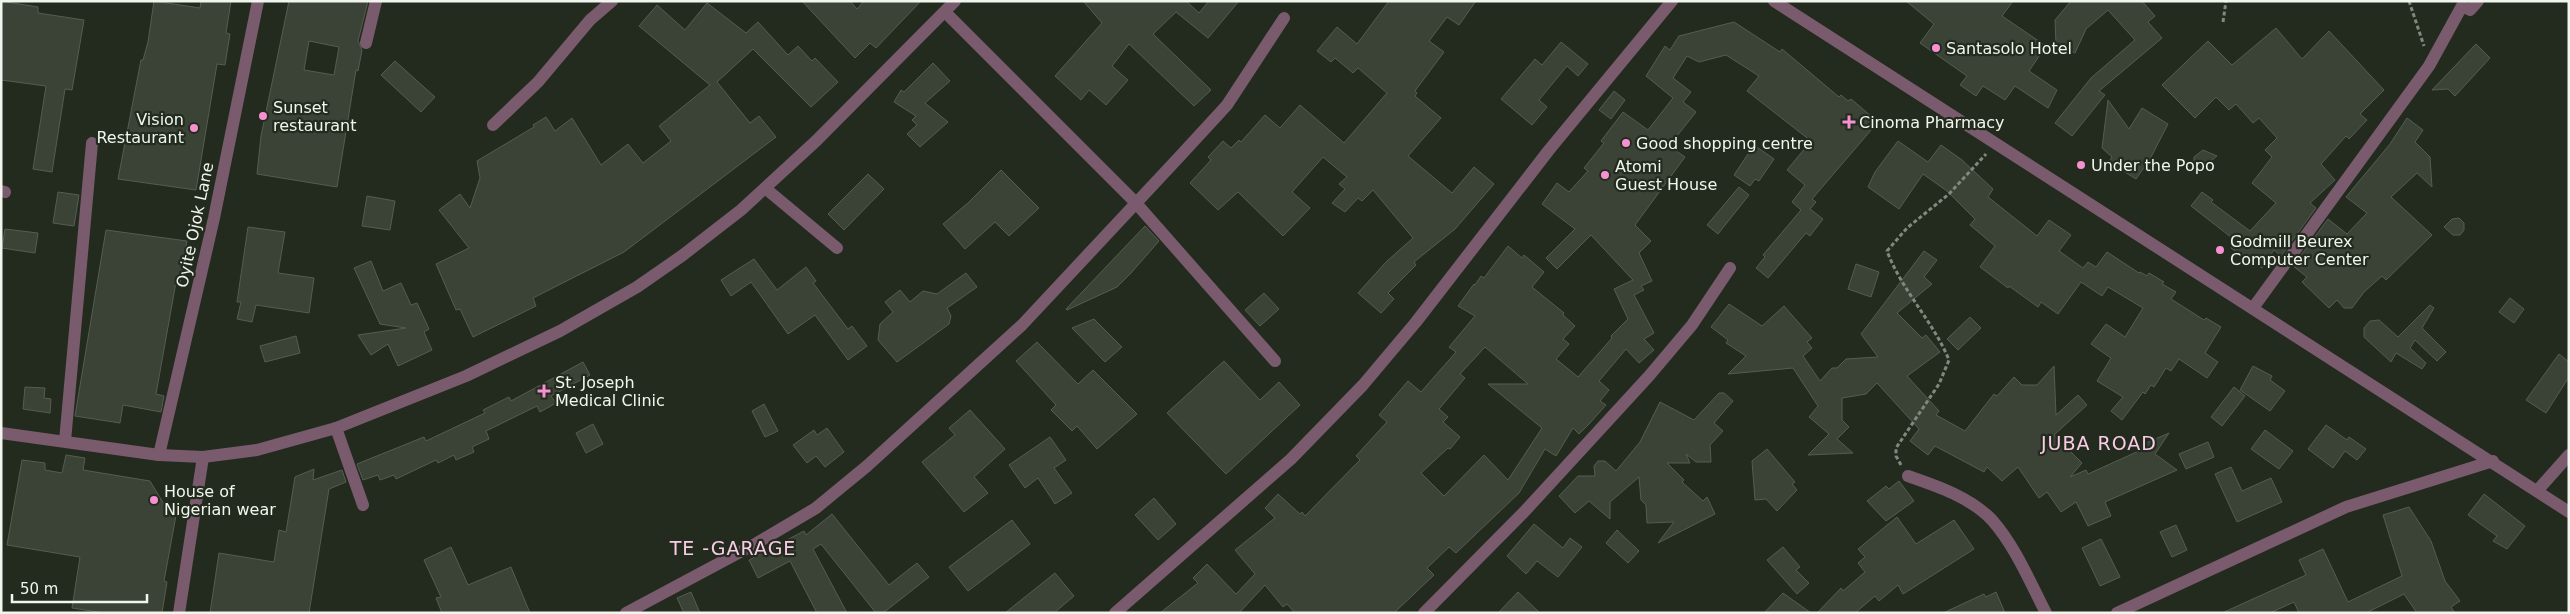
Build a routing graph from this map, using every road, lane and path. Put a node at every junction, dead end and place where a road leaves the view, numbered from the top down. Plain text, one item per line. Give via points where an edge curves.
1 (258, 1) edge
2 (376, 1) edge
3 (612, 1) edge
4 (955, 1) edge
5 (1672, 1) edge
6 (1774, 1) edge
7 (2226, 1) edge
8 (2409, 1) edge
9 (2478, 1) edge
10 (946, 13) junction
11 (1284, 18) dead end
12 (2223, 22) dead end
13 (366, 43) dead end
14 (2429, 66) junction
15 (493, 125) dead end
16 (92, 143) dead end
17 (1994, 144) junction
18 (765, 188) junction
19 (1135, 202) junction
20 (837, 248) dead end
21 (1730, 268) dead end
22 (2253, 308) junction
23 (1275, 361) dead end
24 (336, 428) junction
25 (1, 433) edge
26 (65, 440) junction
27 (159, 455) junction
28 (2569, 455) edge
29 (203, 457) junction
30 (2493, 461) junction
31 (1908, 476) joint
32 (2537, 491) junction
33 (363, 505) dead end
34 (2569, 512) edge
35 (179, 613) edge
36 (626, 613) edge
37 (1115, 613) edge
38 (1424, 613) edge
39 (2046, 613) edge
40 (2117, 613) edge

1 - 27 street, Oyite Ojok Lane via 214,218
2 - 13 street
3 - 15 street via 590,20 538,82
4 - 10 street
5 - 37 street via 1363,385 1291,459
6 - 17 street
7 - 12 path
8 - 14 path
9 - 14 street via 2470,10 2462,6
10 - 18 street
10 - 19 street
11 - 19 street via 1227,105
14 - 22 street
16 - 26 street
17 - 22 street
17 - 31 path via 1949,194 1907,228 1887,251 1895,273 1940,340 1949,360 1940,384 1896,448 1896,456
18 - 20 street
18 - 24 street via 683,255 560,331 466,376
19 - 23 street
19 - 36 street via 1022,325 816,508
21 - 38 street via 1692,325 1649,376 1524,512
22 - 30 street
24 - 29 street via 257,450
24 - 33 street
25 - 26 street
26 - 27 street
27 - 29 street
28 - 32 street
29 - 35 street
30 - 32 street
30 - 40 street via 2346,507
31 - 39 street via 1968,502 1991,520 2012,550
32 - 34 street

